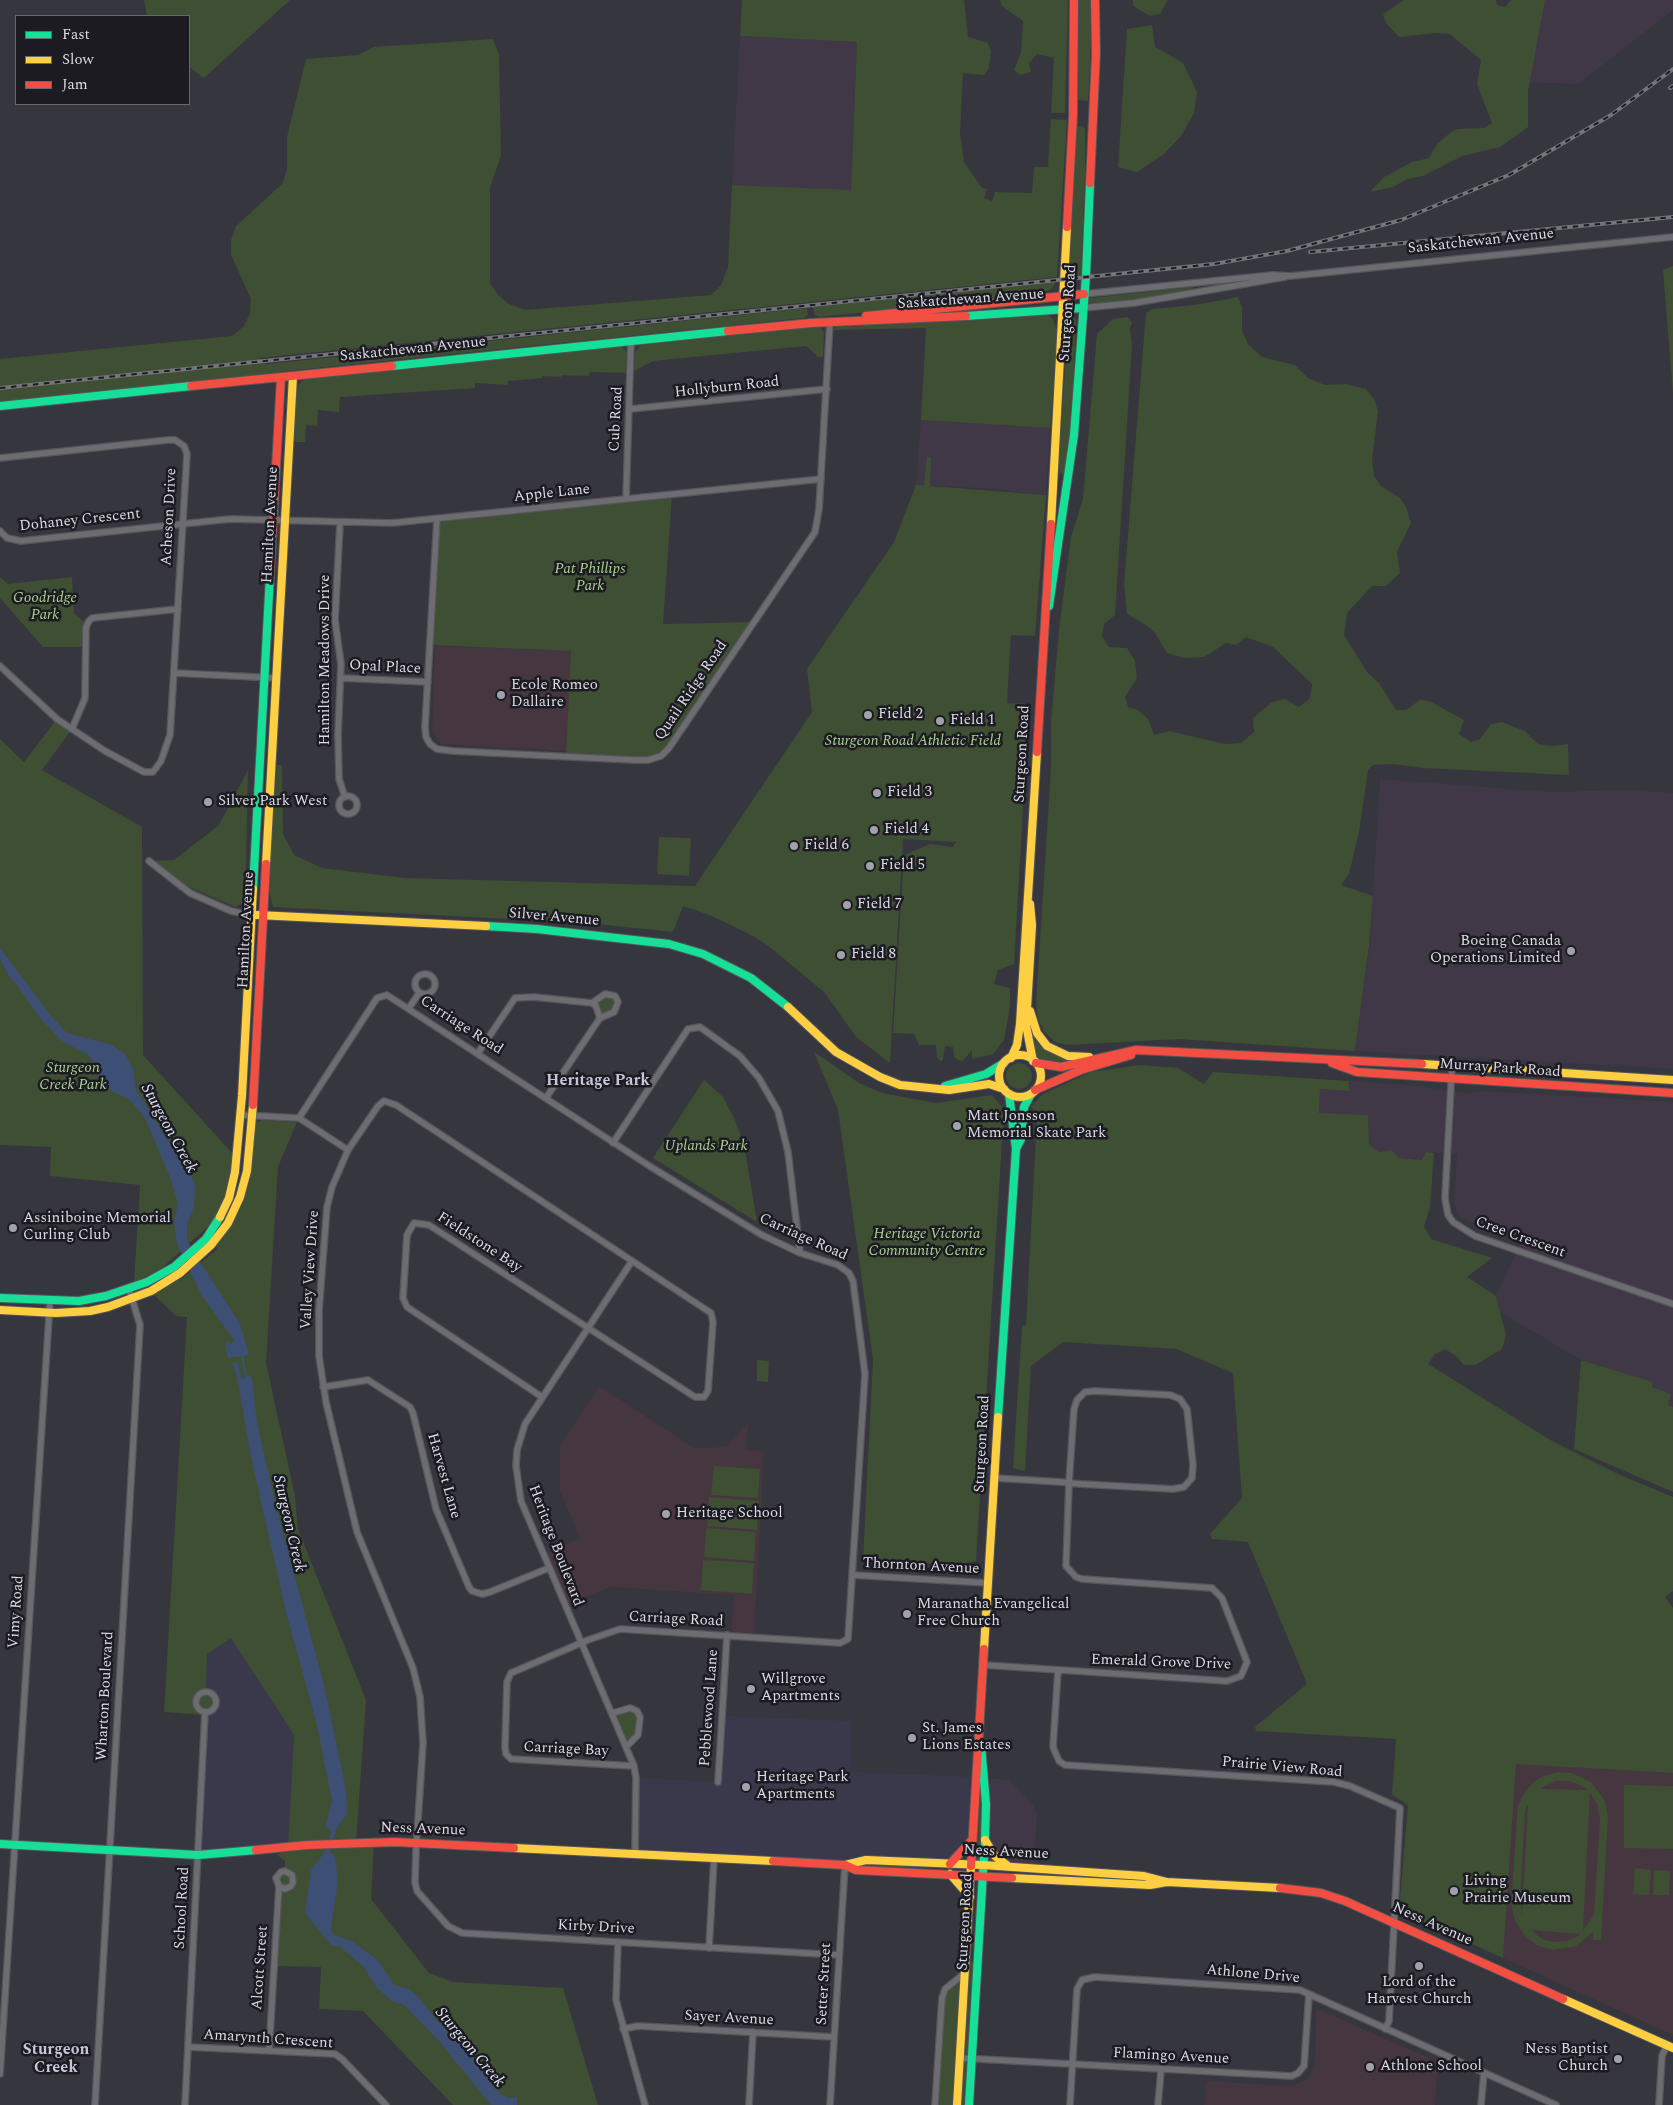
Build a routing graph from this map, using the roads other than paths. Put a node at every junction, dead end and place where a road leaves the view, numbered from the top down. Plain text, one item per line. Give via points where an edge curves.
1 (1074, 0) edge
2 (1095, 0) edge
3 (1673, 237) edge
4 (1291, 276) junction
5 (1084, 294) junction
6 (1064, 296) junction
7 (1064, 308) junction
8 (1082, 308) junction
9 (830, 321) junction
10 (631, 341) junction
11 (293, 376) junction
12 (281, 377) junction
13 (827, 390) junction
14 (0, 406) edge
15 (630, 409) junction
16 (0, 458) edge
17 (821, 479) junction
18 (626, 499) junction
19 (437, 519) junction
20 (273, 520) junction
21 (285, 520) junction
22 (182, 523) junction
23 (340, 523) junction
24 (0, 531) edge
25 (178, 609) junction
26 (1045, 625) junction
27 (0, 666) edge
28 (174, 673) junction
29 (264, 678) junction
30 (276, 678) junction
31 (341, 678) junction
32 (428, 682) junction
33 (72, 729) junction
34 (345, 797) dead end
35 (148, 861) dead end
36 (1029, 885) junction
37 (250, 915) junction
38 (262, 916) junction
39 (419, 993) dead end
40 (1028, 999) junction
41 (592, 1003) junction
42 (409, 1008) junction
43 (600, 1018) junction
44 (1158, 1051) junction
45 (478, 1053) junction
46 (1102, 1056) junction
47 (1008, 1060) junction
48 (1328, 1061) junction
49 (1035, 1062) junction
50 (1452, 1067) junction
51 (1451, 1080) junction
52 (1673, 1080) edge
53 (929, 1088) junction
54 (1007, 1092) junction
55 (1033, 1092) junction
56 (1673, 1093) edge
57 (546, 1098) junction
58 (240, 1115) junction
59 (252, 1116) junction
60 (299, 1118) junction
61 (613, 1143) junction
62 (1016, 1149) junction
63 (348, 1150) junction
64 (208, 1242) junction
65 (800, 1253) junction
66 (632, 1261) junction
67 (177, 1270) junction
68 (129, 1289) junction
69 (0, 1298) edge
70 (132, 1299) junction
71 (50, 1301) junction
72 (1673, 1304) edge
73 (0, 1310) edge
74 (49, 1313) junction
75 (587, 1328) junction
76 (323, 1387) junction
77 (542, 1396) junction
78 (994, 1478) junction
79 (1069, 1482) junction
80 (549, 1568) junction
81 (853, 1575) junction
82 (988, 1583) junction
83 (727, 1636) junction
84 (580, 1644) junction
85 (984, 1665) junction
86 (1058, 1670) junction
87 (206, 1712) dead end
88 (613, 1713) junction
89 (980, 1741) junction
90 (627, 1746) junction
91 (634, 1766) junction
92 (718, 1782) dead end
93 (973, 1839) junction
94 (985, 1840) junction
95 (416, 1843) junction
96 (0, 1844) edge
97 (14, 1844) junction
98 (110, 1850) junction
99 (634, 1854) junction
100 (198, 1855) junction
101 (714, 1859) junction
102 (950, 1864) junction
103 (972, 1864) junction
104 (845, 1865) junction
105 (983, 1865) junction
106 (1008, 1866) junction
107 (950, 1874) junction
108 (972, 1876) junction
109 (982, 1876) junction
110 (1167, 1882) junction
111 (279, 1886) dead end
112 (970, 1897) junction
113 (1394, 1923) junction
114 (618, 1942) junction
115 (709, 1948) junction
116 (839, 1955) junction
117 (965, 1974) junction
118 (1308, 1994) junction
119 (623, 2029) junction
120 (1385, 2029) junction
121 (754, 2032) junction
122 (834, 2037) junction
123 (1670, 2046) edge
124 (188, 2048) junction
125 (269, 2051) junction
126 (960, 2058) junction
127 (972, 2059) junction
128 (1073, 2064) junction
129 (1160, 2070) junction
130 (1484, 2073) junction
131 (0, 2074) edge
132 (95, 2105) edge
133 (185, 2105) edge
134 (386, 2105) edge
135 (645, 2105) edge
136 (749, 2105) edge
137 (830, 2105) edge
138 (935, 2105) edge
139 (957, 2105) edge
140 (969, 2105) edge
141 (1070, 2105) edge
142 (1158, 2105) edge
143 (1481, 2105) edge
144 (1556, 2105) edge
145 (1659, 2105) edge

1 - 6 main road, Sturgeon Road
2 - 5 main road, Sturgeon Road via 1096,53
3 - 4 street, Saskatchewan Avenue
4 - 5 street, Saskatchewan Avenue via 1272,275
4 - 8 street, Saskatchewan Avenue
5 - 6 main road, Saskatchewan Avenue
5 - 8 main road, Sturgeon Road
6 - 7 main road, Sturgeon Road
6 - 9 main road, Saskatchewan Avenue
7 - 8 main road, Saskatchewan Avenue
7 - 9 main road, Saskatchewan Avenue via 942,318
7 - 26 main road, Sturgeon Road
8 - 26 main road, Sturgeon Road via 1074,435
9 - 10 main road, Saskatchewan Avenue
9 - 13 street, Quail Ridge Road
10 - 11 main road, Saskatchewan Avenue
10 - 15 street, Cub Road
11 - 12 main road, Saskatchewan Avenue
11 - 21 main road, Hamilton Avenue
12 - 14 main road, Saskatchewan Avenue
12 - 20 main road, Hamilton Avenue
13 - 15 street, Hollyburn Road
13 - 17 street, Quail Ridge Road
15 - 18 street, Cub Road
16 - 22 street, Acheson Drive via 175,440 184,446 186,454
17 - 18 street, Apple Lane
17 - 32 street, Quail Ridge Road via 818,522 811,540 670,748 661,756 634,760 438,749 430,744 425,734
18 - 19 street, Apple Lane
19 - 23 street, Apple Lane via 379,524
19 - 32 street, Quail Ridge Road
20 - 21 street, Dohaney Crescent
20 - 22 street, Dohaney Crescent
20 - 29 main road, Hamilton Avenue
21 - 23 street, Apple Lane
21 - 30 main road, Hamilton Avenue
22 - 24 street, Dohaney Crescent via 21,541 7,538
22 - 25 street, Acheson Drive
23 - 31 street, Hamilton Meadows Drive via 335,620 341,650
25 - 28 street, Acheson Drive
25 - 33 street via 92,618 89,621 86,627 85,698
26 - 36 main road, Sturgeon Road
27 - 33 street via 28,694
28 - 29 street
28 - 33 street, Acheson Drive via 170,735 161,761 153,772 139,770
29 - 30 street
29 - 37 main road, Hamilton Avenue
30 - 38 main road, Hamilton Avenue
31 - 32 street, Opal Place
31 - 34 street, Hamilton Meadows Drive via 339,769
35 - 37 street, Silver Avenue via 190,893 231,911
36 - 40 main road, Sturgeon Road via 1032,925
36 - 47 main road, Sturgeon Road via 1019,1033 1017,1045
37 - 38 main road, Silver Avenue
37 - 58 main road, Hamilton Avenue
38 - 53 main road, Silver Avenue via 537,929 686,948 718,960 751,978 777,997 825,1043 860,1068 895,1083
38 - 59 main road, Hamilton Avenue
39 - 42 street
40 - 46 main road via 1037,1033 1047,1046 1068,1056
40 - 49 main road, Sturgeon Road via 1027,1034
41 - 43 street
41 - 43 street via 605,994 615,996 618,1002 614,1012
41 - 45 street via 515,998
42 - 45 street, Carriage Road
42 - 60 street, Carriage Road via 387,995 377,998
43 - 57 street
44 - 46 main road, Murray Park Road via 1128,1051
44 - 48 main road, Murray Park Road
44 - 55 main road, Murray Park Road via 1108,1061 1059,1078
45 - 57 street, Carriage Road
46 - 49 main road, Murray Park Road via 1061,1066
47 - 49 main road via 1022,1056
47 - 53 main road, Silver Avenue via 986,1074
47 - 54 main road via 999,1076
48 - 50 main road, Murray Park Road
48 - 51 main road, Murray Park Road via 1357,1072
49 - 55 main road via 1040,1077
50 - 51 street, Cree Crescent
50 - 52 main road, Murray Park Road
51 - 56 main road, Murray Park Road
51 - 72 street, Cree Crescent via 1445,1198 1448,1215 1453,1222 1474,1236
53 - 54 main road, Silver Avenue via 949,1090 989,1084
54 - 55 main road via 1020,1097
54 - 62 main road, Sturgeon Road
55 - 62 main road, Sturgeon Road via 1024,1107 1021,1139
57 - 61 street, Carriage Road
58 - 59 street
58 - 64 main road, Hamilton Avenue via 235,1172 229,1198
59 - 60 street
59 - 64 main road, Hamilton Avenue via 244,1184 228,1223
60 - 63 street
61 - 65 street, Carriage Road via 754,1230
61 - 65 street via 688,1029 700,1027 740,1056 759,1078 778,1111 788,1152
62 - 78 main road, Sturgeon Road
63 - 66 street, Valley View Drive via 378,1106 384,1102 396,1104
63 - 76 street, Valley View Drive via 332,1187 324,1226 318,1335
64 - 67 main road, Hamilton Avenue
65 - 81 street, Carriage Road via 838,1265 849,1273 853,1282 865,1374
66 - 75 street, Heritage Boulevard
66 - 75 street, Valley View Drive via 711,1313 708,1391 704,1396 696,1397
67 - 68 main road, Hamilton Avenue
67 - 70 main road, Hamilton Avenue via 151,1291
68 - 70 street, Wharton Boulevard
68 - 71 main road, Hamilton Avenue via 93,1299
69 - 71 main road, Hamilton Avenue
70 - 74 main road, Hamilton Avenue via 90,1311
70 - 98 street, Wharton Boulevard via 140,1325
71 - 74 street, Vimy Road
73 - 74 main road, Hamilton Avenue
74 - 97 street, Vimy Road
75 - 77 street, Heritage Boulevard
75 - 77 street, Fieldstone Bay via 425,1223 414,1223 408,1230 403,1298 407,1307
76 - 80 street, Harvest Lane via 368,1380 410,1407 436,1509 472,1591 490,1592
76 - 95 street, Valley View Drive via 357,1532 413,1668 420,1697 423,1743
77 - 80 street, Heritage Boulevard via 520,1436 516,1466 521,1501
78 - 79 street
78 - 82 main road, Sturgeon Road
79 - 79 street, Emerald Grove Drive via 1184,1487 1194,1472 1184,1404 1170,1395 1085,1392 1075,1405
79 - 86 street, Emerald Grove Drive via 1065,1559 1070,1572 1082,1579 1212,1588 1222,1598 1247,1662 1241,1676 1227,1681
80 - 84 street, Heritage Boulevard
81 - 82 street, Thornton Avenue
81 - 83 street, Carriage Road via 850,1634 844,1641
82 - 85 main road, Sturgeon Road
83 - 84 street, Carriage Road via 620,1629
83 - 92 street, Pebblewood Lane
84 - 88 street, Heritage Boulevard
84 - 91 street, Carriage Bay via 511,1673 506,1754 511,1759
85 - 86 street, Emerald Grove Drive
85 - 89 main road, Sturgeon Road
86 - 113 street, Prairie View Road via 1053,1747 1058,1761 1065,1765 1334,1782 1400,1808
87 - 100 street, School Road
88 - 90 street, Heritage Boulevard
88 - 90 street via 630,1708 640,1717 638,1735
89 - 93 main road, Sturgeon Road
89 - 94 main road, Sturgeon Road via 986,1804
90 - 91 street, Heritage Boulevard
91 - 99 street, Heritage Boulevard
93 - 102 main road
93 - 103 main road, Sturgeon Road
94 - 105 main road, Sturgeon Road
94 - 106 main road via 995,1856
95 - 99 main road, Ness Avenue
95 - 100 main road, Ness Avenue via 356,1842
95 - 114 street, Kirby Drive via 417,1891 456,1932
96 - 97 main road, Ness Avenue
97 - 98 main road, Ness Avenue
97 - 131 street, Vimy Road
98 - 100 main road, Ness Avenue
98 - 132 street, Wharton Boulevard
99 - 101 main road, Ness Avenue
100 - 124 street, School Road
101 - 104 main road, Ness Avenue
101 - 115 street
102 - 103 main road, Ness Avenue
102 - 104 main road, Ness Avenue via 866,1860
103 - 105 main road, Ness Avenue
103 - 108 main road, Sturgeon Road
104 - 107 main road, Ness Avenue via 856,1870
104 - 116 street, Setter Street
105 - 106 main road, Ness Avenue
105 - 109 main road, Sturgeon Road
106 - 110 main road, Ness Avenue via 1144,1876
107 - 108 main road, Ness Avenue
107 - 112 main road
108 - 109 main road, Ness Avenue
108 - 112 main road, Sturgeon Road
109 - 110 main road, Ness Avenue via 1150,1885
109 - 127 main road, Sturgeon Road
110 - 113 main road, Ness Avenue via 1310,1890
111 - 125 street, Alcott Street
112 - 117 main road, Sturgeon Road
113 - 120 street, Prairie View Road via 1389,2021
113 - 123 main road, Ness Avenue
114 - 115 street, Kirby Drive
114 - 119 street via 615,1988
115 - 116 street, Kirby Drive
116 - 122 street, Setter Street
117 - 126 main road, Sturgeon Road
117 - 138 street, Sturgeon Road via 945,1989 942,1998
118 - 120 street, Athlone Drive
118 - 128 street, Athlone Drive via 1275,1987 1086,1978 1077,1989
118 - 129 street, Flamingo Avenue via 1304,2066 1298,2074
119 - 121 street, Sayer Avenue via 638,2026
119 - 135 street
120 - 130 street, Athlone Drive
121 - 122 street, Sayer Avenue
121 - 136 street
122 - 137 street, Setter Street
123 - 145 street via 1662,2056
124 - 125 street, Amarynth Crescent
124 - 133 street, School Road
125 - 134 street, Amarynth Crescent via 334,2054
126 - 127 street, Flamingo Avenue
126 - 139 main road, Sturgeon Road
127 - 128 street, Flamingo Avenue
127 - 140 main road, Sturgeon Road
128 - 129 street, Flamingo Avenue
128 - 141 street, Athlone Drive
129 - 142 street
130 - 143 street
130 - 144 street, Athlone Drive

